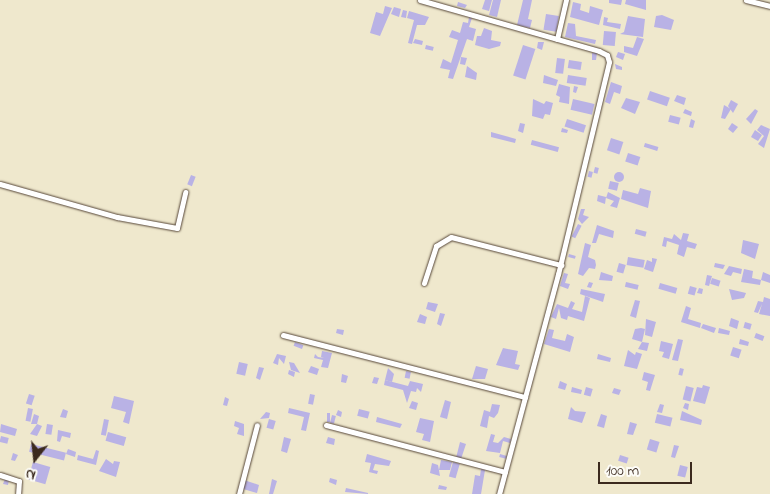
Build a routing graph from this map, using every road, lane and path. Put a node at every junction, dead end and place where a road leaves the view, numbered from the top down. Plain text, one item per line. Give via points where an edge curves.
1 (420, 0) edge
2 (566, 0) edge
3 (746, 0) edge
4 (770, 6) edge
5 (557, 39) junction
6 (0, 184) edge
7 (185, 192) dead end
8 (561, 265) junction
9 (424, 283) dead end
10 (283, 335) dead end
11 (525, 398) junction
12 (326, 424) dead end
13 (258, 425) dead end
14 (505, 472) junction
15 (0, 475) edge
16 (18, 494) edge
17 (239, 494) edge
18 (499, 494) edge

1 - 5 street
2 - 5 street
3 - 4 street
5 - 8 street via 600,51 607,55 609,62
6 - 7 street via 81,208 177,228
8 - 9 street via 451,237 436,246
8 - 11 street
10 - 11 street
11 - 14 street
12 - 14 street
13 - 17 street
14 - 18 street
15 - 16 street via 20,481

